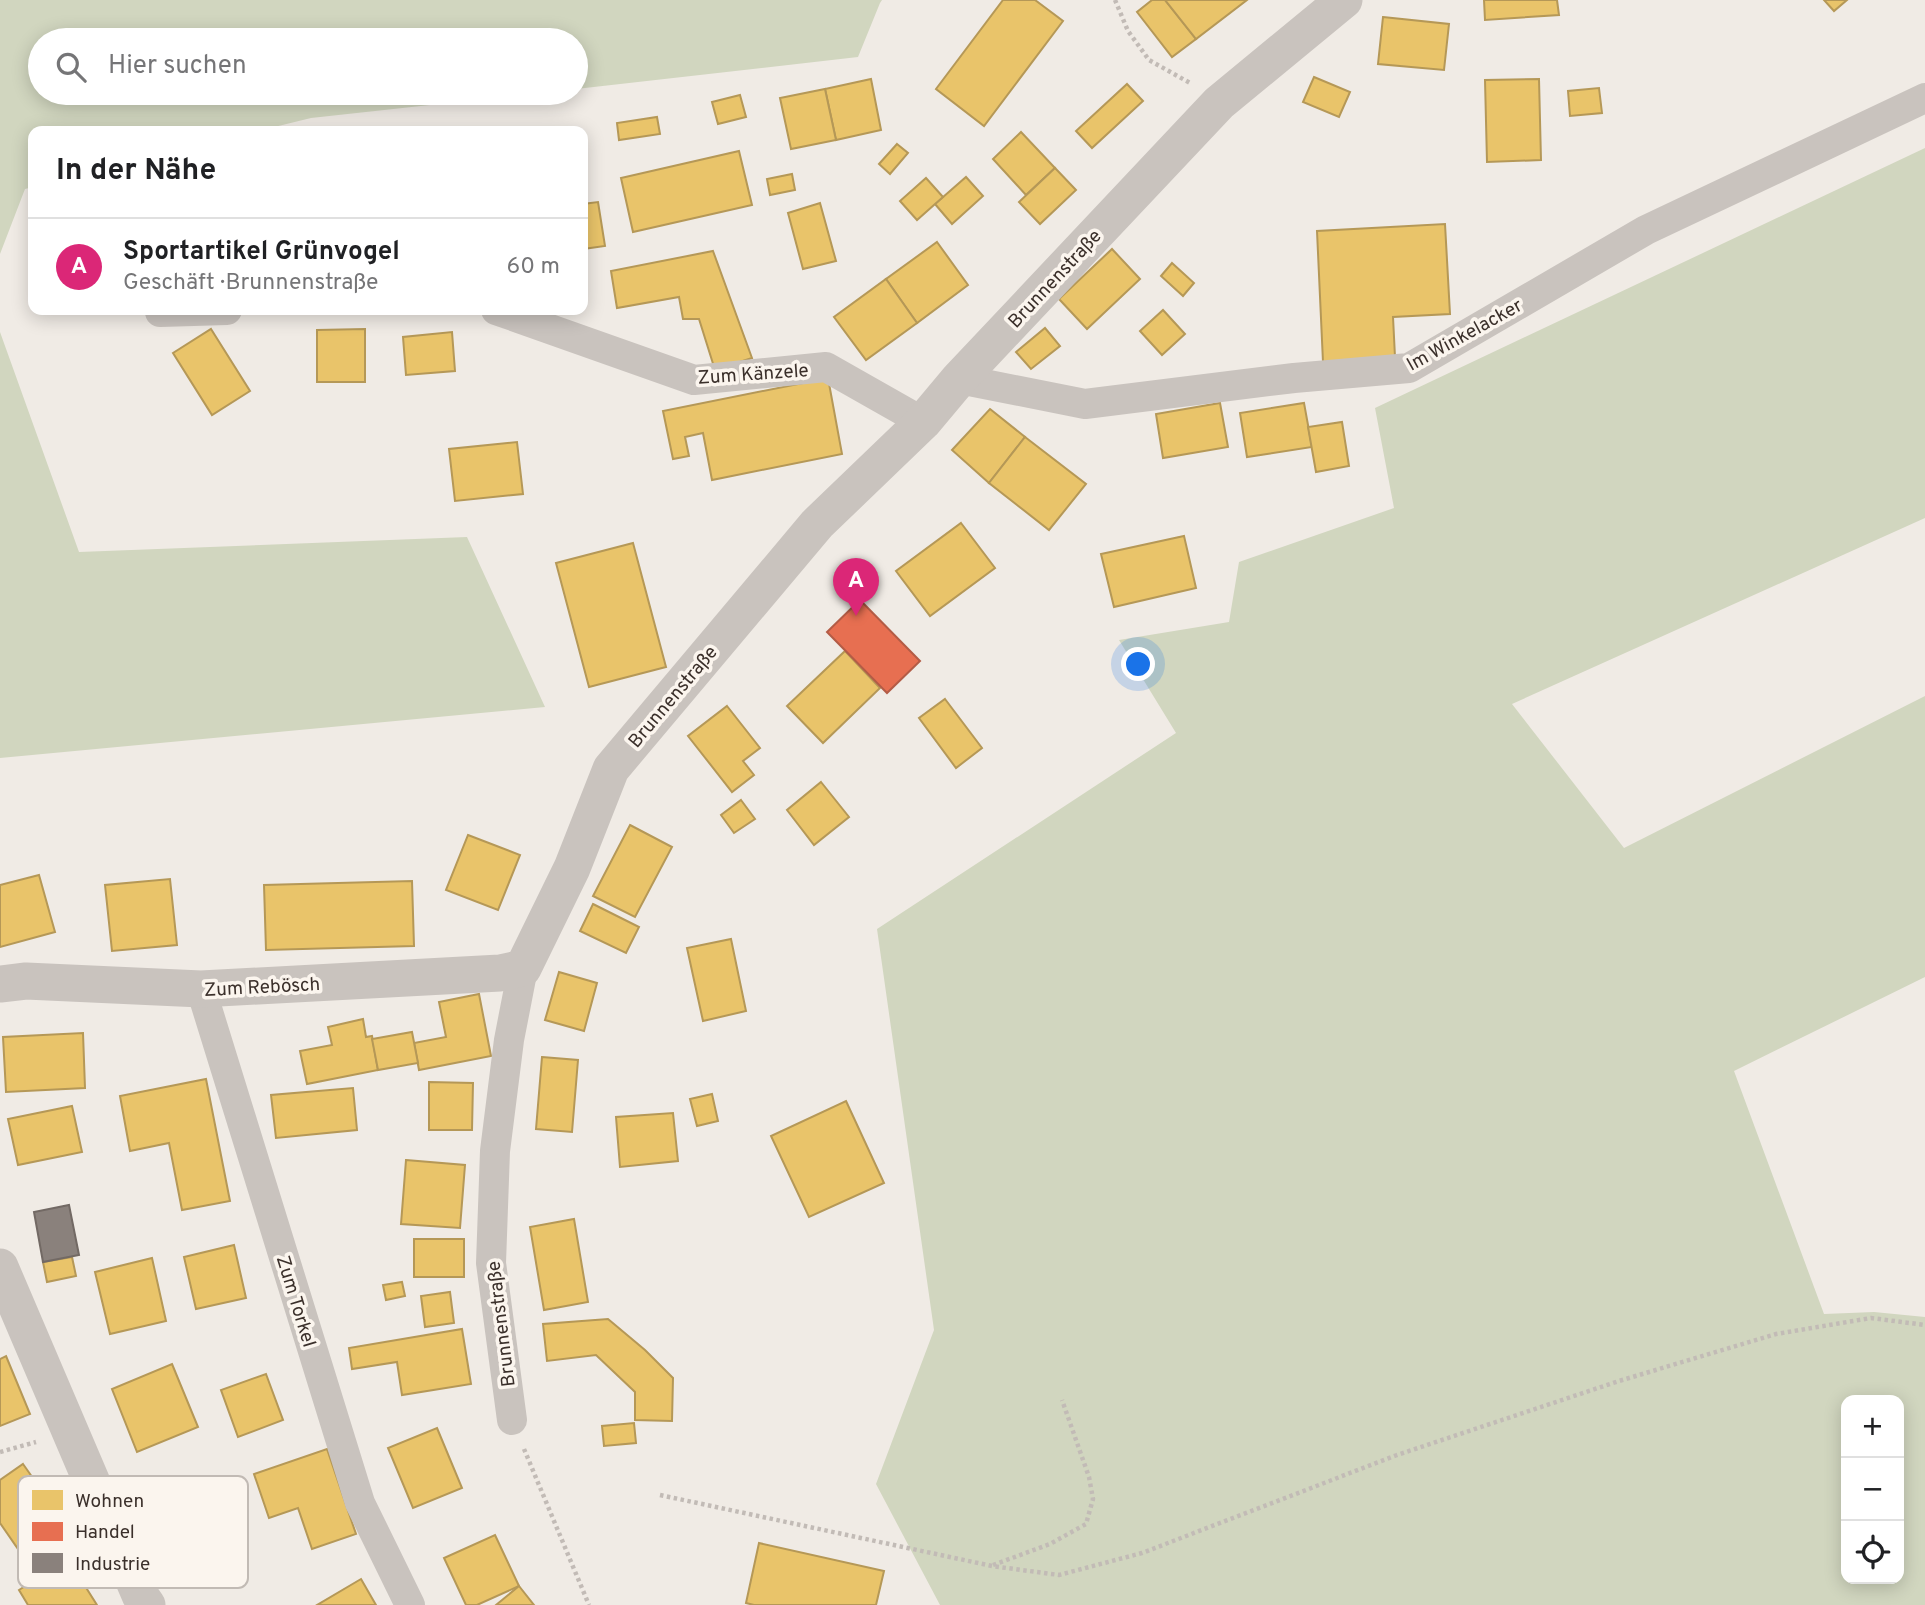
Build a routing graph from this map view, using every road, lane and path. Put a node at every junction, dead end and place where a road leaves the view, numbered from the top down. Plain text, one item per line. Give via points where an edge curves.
1 (1115, 0) edge
2 (1344, 0) edge
3 (1925, 98) edge
4 (1219, 103) junction
5 (510, 315) edge
6 (959, 379) junction
7 (923, 422) junction
8 (523, 968) junction
9 (0, 984) edge
10 (201, 989) junction
11 (0, 1267) edge
12 (1925, 1325) edge
13 (1062, 1399) dead end
14 (512, 1420) joint
15 (89, 1476) edge
16 (660, 1495) dead end
17 (992, 1566) junction
18 (137, 1588) edge
19 (146, 1605) edge
20 (410, 1605) edge
21 (589, 1605) edge

1 - 4 path via 1128,31 1149,60
2 - 4 street, Brunnenstraße
3 - 6 street, Im Winkelacker via 1646,230 1409,368 1085,404
4 - 6 street, Brunnenstraße
5 - 7 street, Zum Känzele via 694,380 826,367
6 - 7 street, Brunnenstraße
7 - 8 street, Brunnenstraße via 817,524 611,769 572,868
8 - 10 street, Zum Rebösch
8 - 14 street, Brunnenstraße via 495,1151 491,1263
9 - 10 street, Zum Rebösch via 26,981
10 - 20 street, Zum Torkel via 360,1503
11 - 15 street
12 - 17 path via 1871,1318 1776,1334 1397,1455 1142,1553 1059,1575
13 - 17 path via 1093,1499 1086,1524 1050,1544
14 - 21 path
16 - 17 path
18 - 19 street

